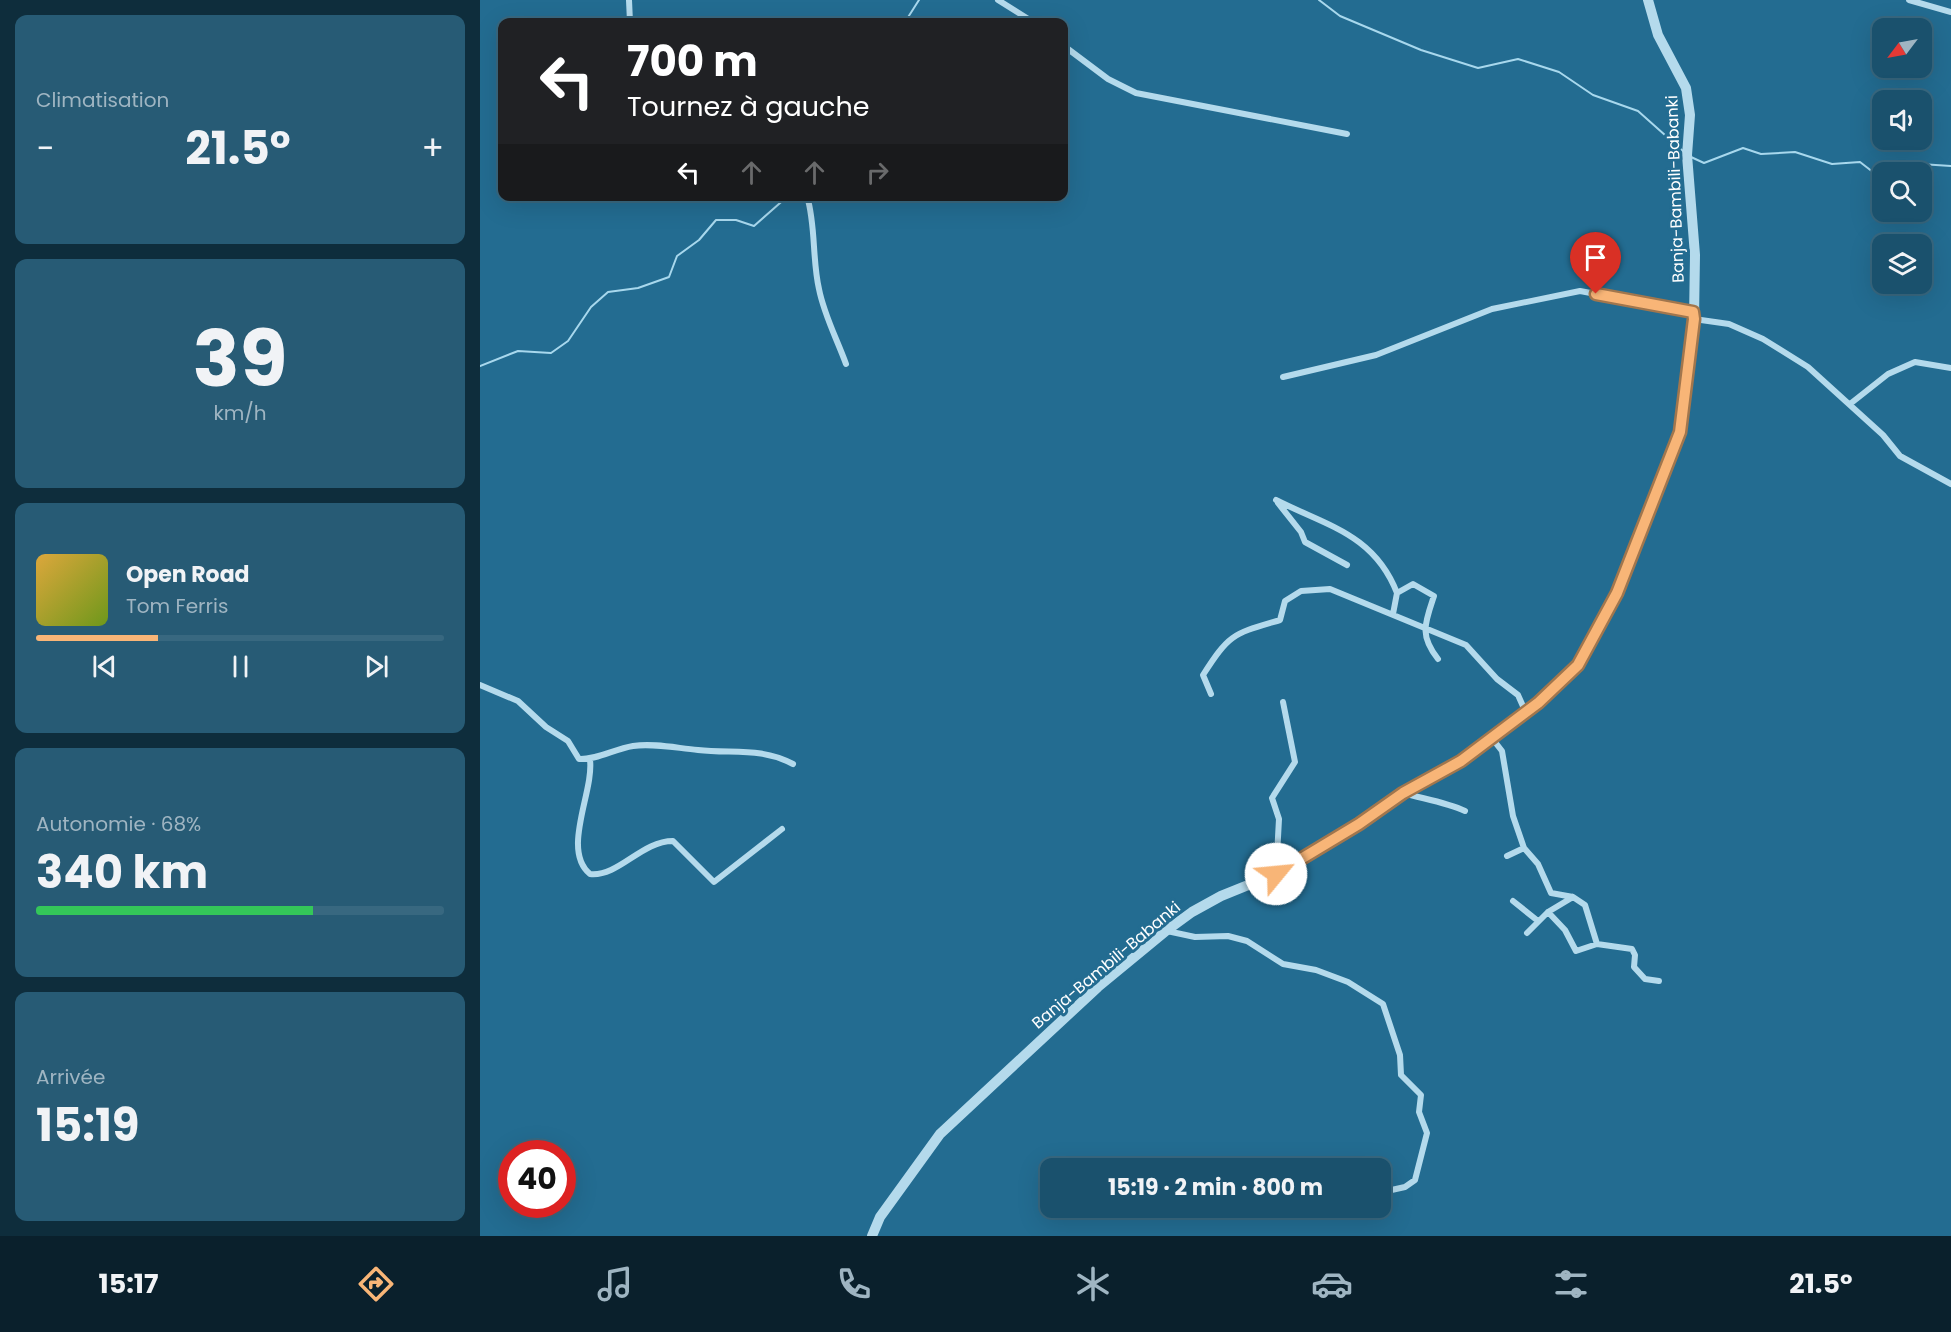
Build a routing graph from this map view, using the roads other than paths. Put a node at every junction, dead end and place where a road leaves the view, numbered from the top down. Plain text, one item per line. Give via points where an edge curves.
1 (629, 0) edge
2 (998, 0) edge
3 (1648, 0) edge
4 (1909, 0) edge
5 (1951, 12) edge
6 (630, 18) edge
7 (1027, 18) edge
8 (1068, 49) edge
9 (1347, 134) dead end
10 (808, 201) edge
11 (1693, 316) junction
12 (846, 364) dead end
13 (1951, 368) edge
14 (1283, 377) dead end
15 (1850, 404) junction
16 (1951, 484) edge
17 (1347, 565) dead end
18 (1397, 593) junction
19 (1393, 614) junction
20 (1424, 626) junction
21 (1438, 659) dead end
22 (480, 685) edge
23 (1211, 694) dead end
24 (1283, 702) dead end
25 (1526, 713) junction
26 (1491, 737) junction
27 (590, 760) junction
28 (793, 764) dead end
29 (1403, 793) junction
30 (1465, 811) dead end
31 (782, 829) dead end
32 (1524, 848) junction
33 (1507, 856) dead end
34 (1276, 874) junction
35 (1573, 897) junction
36 (1513, 901) dead end
37 (1548, 912) junction
38 (1538, 921) junction
39 (1167, 931) junction
40 (1527, 933) dead end
41 (1597, 944) junction
42 (1659, 981) dead end
43 (1391, 1190) edge
44 (872, 1236) edge

1 - 6 street
2 - 7 street
3 - 11 street, Banja-Bambili-Babanki via 1658,35 1686,88 1690,115 1687,155 1695,255
4 - 5 street
8 - 9 street via 1108,79 1136,93
10 - 12 street via 819,290
11 - 14 street via 1580,291 1492,309 1376,355
11 - 15 street via 1729,324 1763,339 1808,367
11 - 25 street, Banja-Bambili-Babanki via 1680,432 1617,593 1578,665
13 - 15 street via 1915,362 1888,374
15 - 16 street via 1900,456
17 - 18 street via 1305,542 1276,500 1355,537 1377,556
18 - 19 street
18 - 20 street via 1413,584 1434,596
19 - 20 street
19 - 23 street via 1330,589 1301,591 1286,601 1280,620 1237,632 1220,648 1203,675
20 - 21 street via 1428,646
20 - 25 street via 1466,645 1497,679 1518,695
22 - 27 street via 518,701 568,741 579,759
24 - 34 street via 1294,762 1272,798 1280,819
25 - 26 street, Banja-Bambili-Babanki
26 - 29 street, Banja-Bambili-Babanki via 1461,761
26 - 32 street via 1502,752 1513,816
27 - 28 street via 612,750 635,746 671,746 699,751 753,751 777,755
27 - 31 street via 591,777 577,851 590,874 615,868 661,841 673,841 714,882
29 - 30 street
29 - 34 street, Banja-Bambili-Babanki
32 - 33 street
32 - 35 street via 1538,864 1551,893
34 - 39 street, Banja-Bambili-Babanki via 1221,896
35 - 37 street
35 - 41 street via 1585,905
36 - 38 street
37 - 38 street
37 - 41 street via 1576,951
38 - 40 street
39 - 43 street via 1247,941 1283,964 1316,969 1348,982 1383,1004 1400,1055 1401,1075 1421,1095 1419,1112 1427,1133 1415,1180
39 - 44 street, Banja-Bambili-Babanki via 1098,987 940,1134 880,1217
41 - 42 street via 1632,949 1634,967 1645,979

